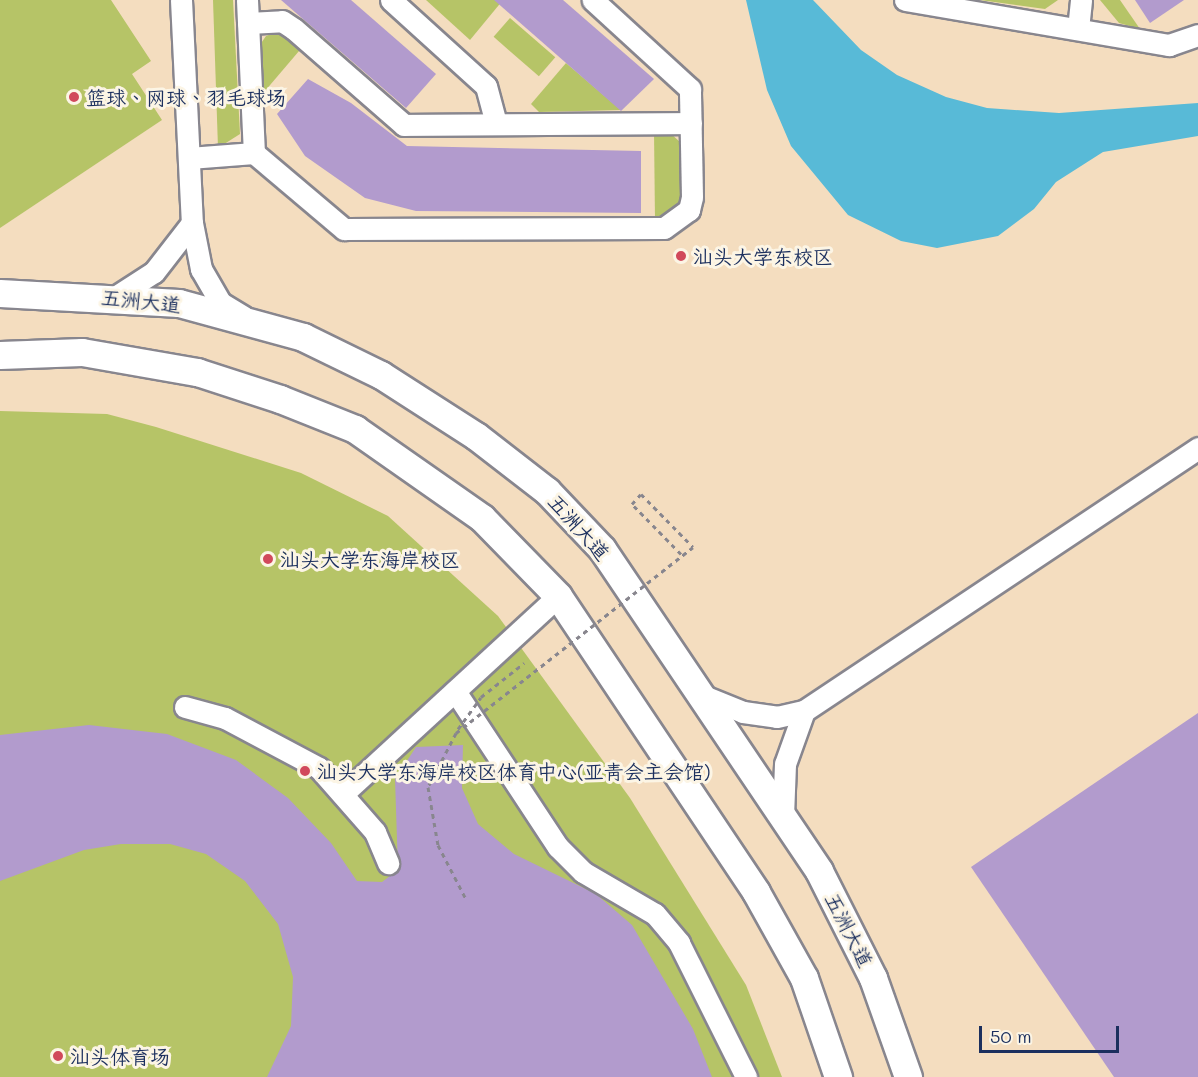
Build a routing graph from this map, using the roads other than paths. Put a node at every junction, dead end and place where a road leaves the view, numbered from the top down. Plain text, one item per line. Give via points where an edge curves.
1 (181, 0) edge
2 (247, 0) edge
3 (390, 0) edge
4 (593, 0) edge
5 (904, 0) edge
6 (1081, 0) edge
7 (248, 22) junction
8 (1078, 29) junction
9 (1198, 35) edge
10 (691, 123) junction
11 (496, 124) junction
12 (254, 153) junction
13 (189, 158) junction
14 (192, 223) junction
15 (0, 293) edge
16 (115, 297) junction
17 (256, 324) junction
18 (0, 355) edge
19 (1198, 448) edge
20 (558, 596) junction
21 (455, 691) junction
22 (706, 697) junction
23 (185, 707) dead end
24 (804, 711) junction
25 (345, 792) junction
26 (783, 816) junction
27 (388, 863) dead end
28 (834, 1076) edge
29 (746, 1077) edge
30 (908, 1077) edge

1 - 13 street
2 - 7 street
3 - 11 street via 486,86
4 - 10 street via 690,89
5 - 8 street
6 - 8 street
7 - 11 street via 282,21 405,125
7 - 12 street
8 - 9 street via 1168,45
10 - 11 street
10 - 12 street via 689,210 664,228 344,229
12 - 13 street
13 - 14 street
14 - 16 street via 154,272
14 - 17 street via 201,269 221,303
15 - 16 main road, 五洲大道
16 - 17 main road, 五洲大道 via 179,303
17 - 22 main road, 五洲大道 via 303,337 381,375 476,436 547,491 602,549
18 - 20 main road via 82,352 197,372 355,429 482,518
19 - 24 street
20 - 21 street
20 - 28 main road via 756,892 804,978
21 - 25 street
21 - 29 street via 558,847 583,872 655,914 679,943 716,1008
22 - 24 street via 743,712 777,717
22 - 26 main road, 五洲大道
23 - 25 street via 225,718 281,744
24 - 26 street via 785,764
25 - 27 street via 375,832
26 - 30 main road, 五洲大道 via 819,871 873,978

